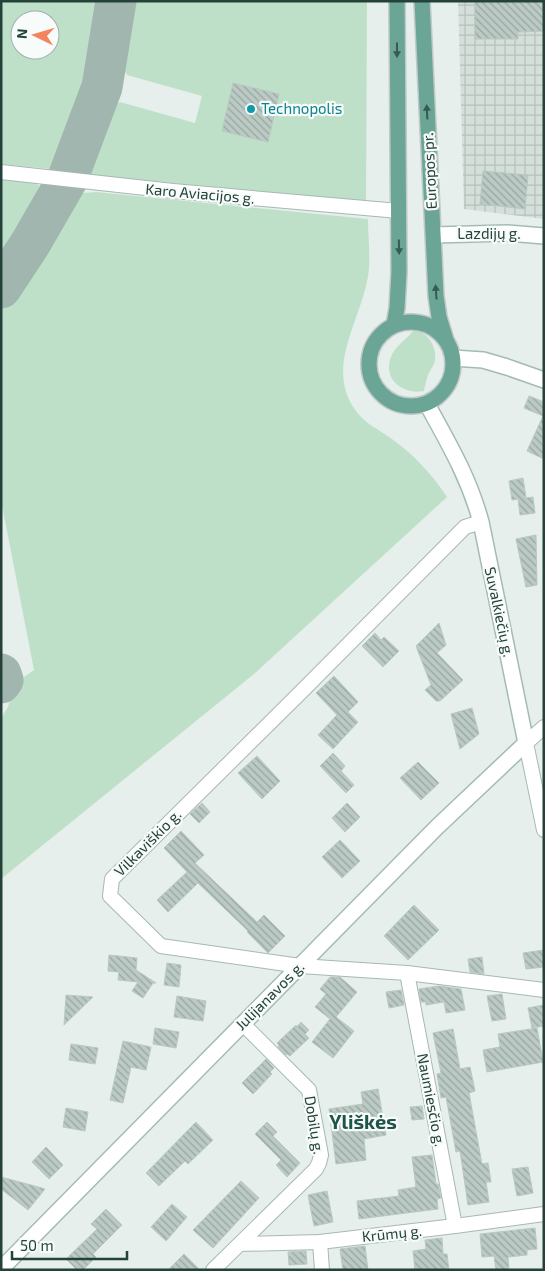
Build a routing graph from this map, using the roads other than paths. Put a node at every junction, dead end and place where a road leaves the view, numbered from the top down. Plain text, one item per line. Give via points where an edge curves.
1 (397, 1) edge
2 (422, 1) edge
3 (1, 172) edge
4 (399, 211) junction
5 (434, 235) junction
6 (544, 236) edge
7 (394, 326) junction
8 (446, 340) junction
9 (453, 358) junction
10 (544, 380) edge
11 (428, 404) junction
12 (481, 522) junction
13 (544, 728) edge
14 (526, 743) junction
15 (544, 830) edge
16 (300, 966) junction
17 (407, 973) junction
18 (544, 990) edge
19 (243, 1024) junction
20 (544, 1214) edge
21 (455, 1226) junction
22 (320, 1242) junction
23 (240, 1244) junction
24 (1, 1269) edge
25 (213, 1270) edge
26 (322, 1270) edge

1 -> 4 main road, Europos pr.
5 -> 2 main road, Europos pr.
3 - 4 street, Karo Aviacijos g. via 172,192
4 -> 7 main road, Europos pr. via 399,272
5 - 6 main road, Lazdijų g.
8 -> 5 main road, Europos pr. via 436,296
7 - 8 main road via 422,323
7 - 11 main road via 380,335 372,348 368,364 371,380 380,394 394,403 409,407
8 - 9 main road, Europos pr.
9 - 10 main road via 483,360
9 - 11 main road via 453,372 448,385
11 - 12 main road, Suvalkiečių g. via 473,494
12 - 14 main road, Suvalkiečių g.
12 - 16 street, Vilkaviškio g. via 465,527 112,879 110,896 161,946
13 - 14 street, Julijanavos g.
14 - 15 street, Suvalkiečių g.
14 - 16 main road, Julijanavos g. via 437,827
16 - 17 street, Vilkaviškio g.
16 - 19 main road, Julijanavos g.
17 - 18 street, Vilkaviškio g.
17 - 21 street, Naumiesčio g.
19 - 23 street, Dobilų g. via 309,1090 321,1155 316,1168
19 - 24 main road, Julijanavos g.
20 - 21 street, Krūmų g.
21 - 22 street, Krūmų g.
22 - 23 street, Krūmų g.
22 - 26 street
23 - 25 street, Dobilų g.

